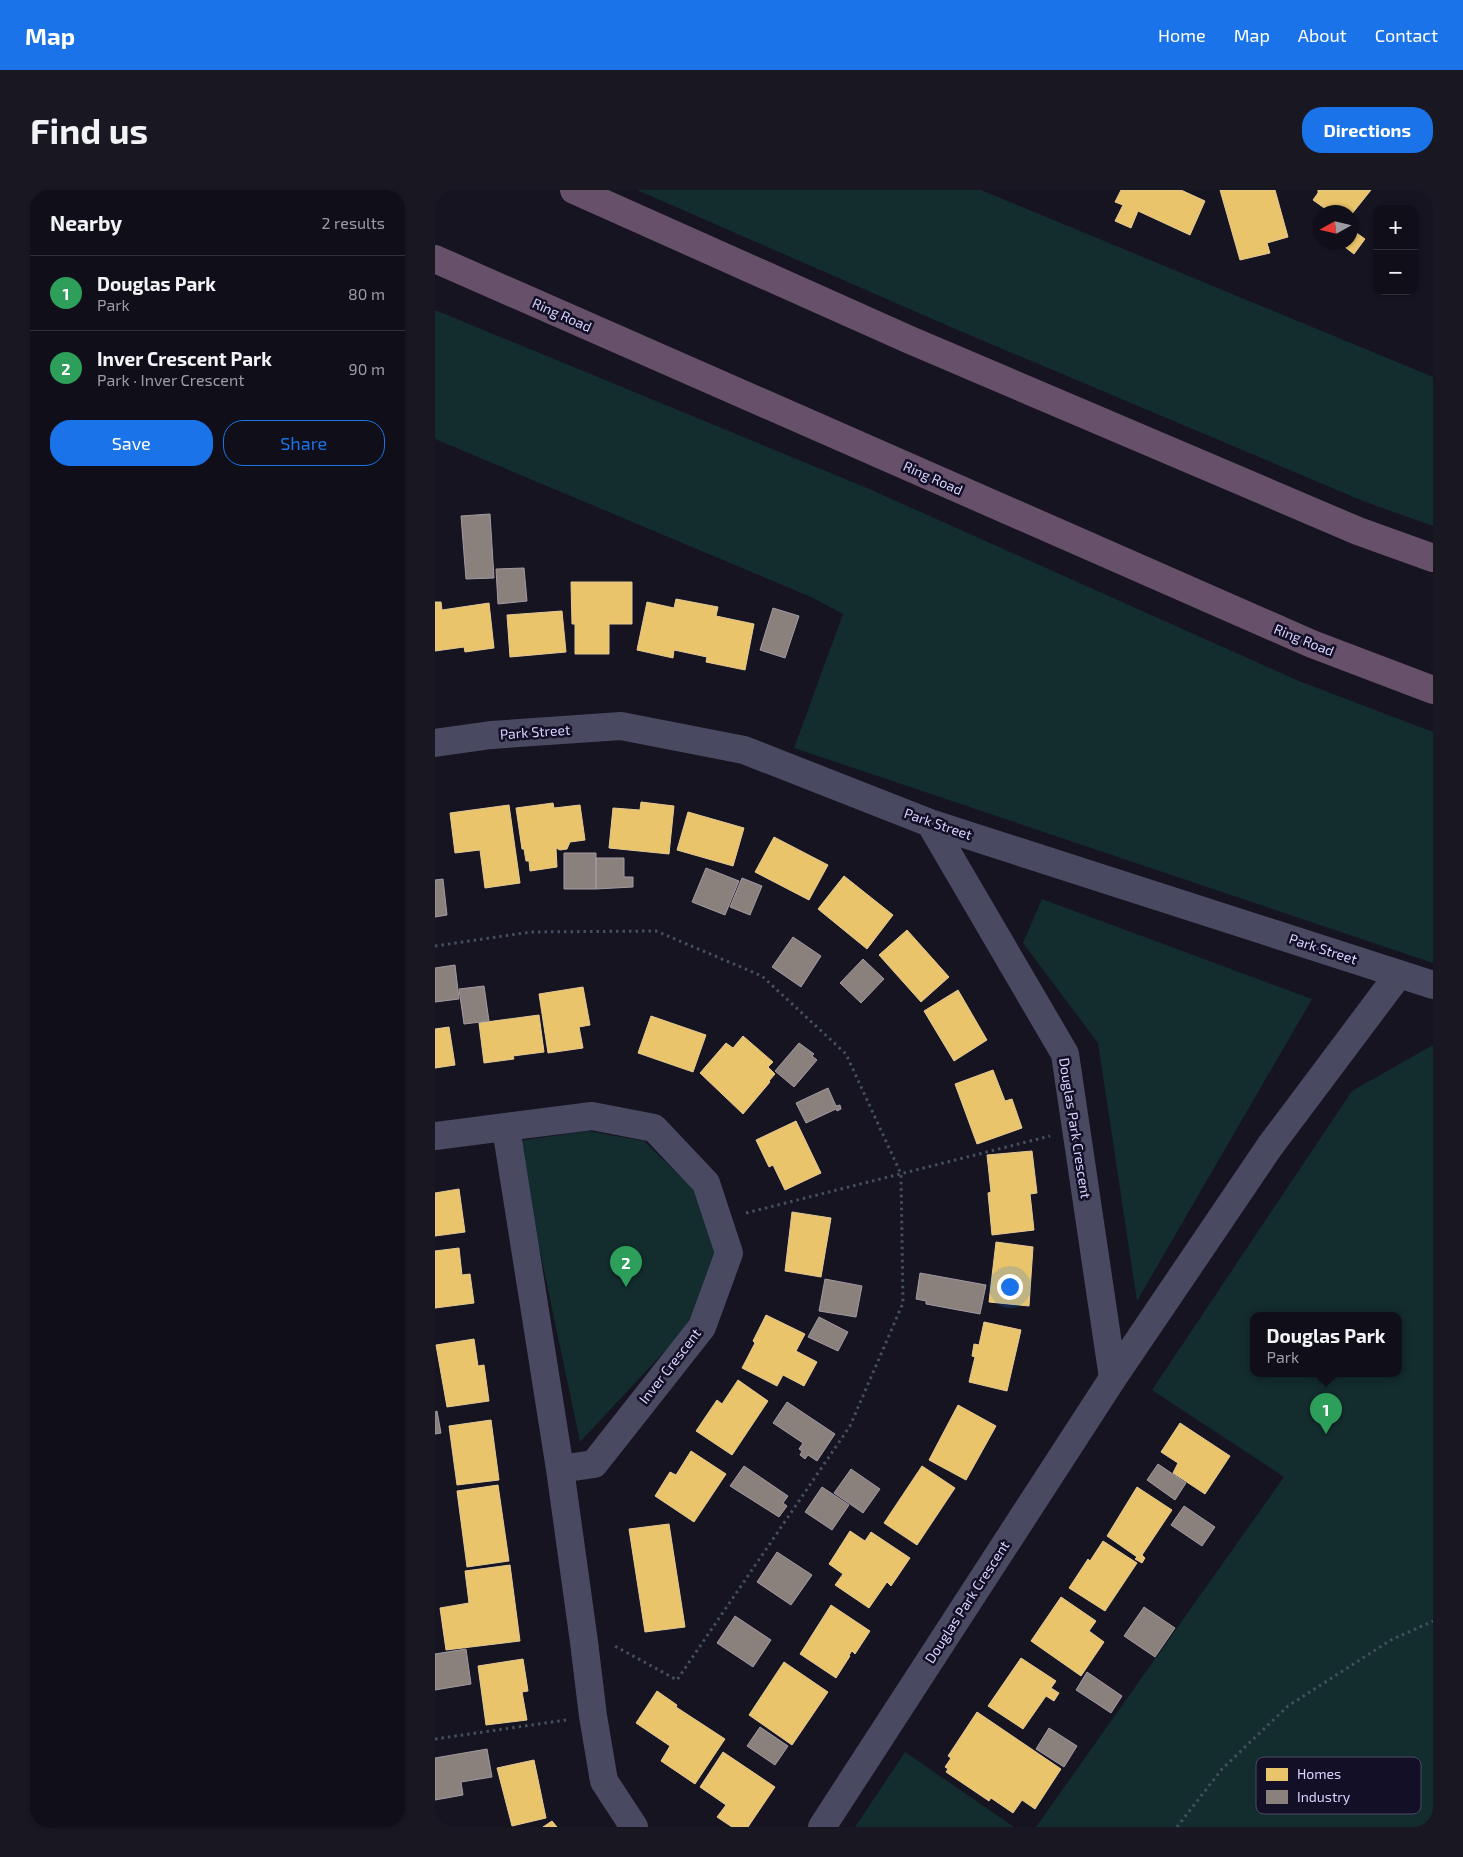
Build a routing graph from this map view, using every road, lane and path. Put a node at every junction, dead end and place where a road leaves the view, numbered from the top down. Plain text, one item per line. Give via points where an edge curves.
1 (574, 190) edge
2 (435, 259) edge
3 (1433, 558) edge
4 (1433, 690) edge
5 (435, 743) edge
6 (930, 823) junction
7 (1399, 974) junction
8 (1433, 985) edge
9 (506, 1128) junction
10 (1076, 1130) junction
11 (435, 1136) edge
12 (719, 1220) junction
13 (1113, 1378) junction
14 (560, 1469) junction
15 (1433, 1621) edge
16 (593, 1716) junction
17 (435, 1739) edge
18 (634, 1827) edge
19 (822, 1827) edge
20 (1177, 1827) edge

1 - 3 highway via 956,359 1358,531
2 - 4 highway, Ring Road via 1311,644
5 - 6 street, Park Street via 491,735 621,726 745,750
6 - 7 street, Park Street
6 - 10 street, Douglas Park Crescent via 1065,1054
7 - 8 street, Park Street
7 - 13 street, Douglas Park Crescent via 1269,1146
9 - 11 street, Inver Crescent
9 - 12 street, Inver Crescent via 592,1116 654,1128 706,1182
9 - 14 street
10 - 12 path
10 - 13 street, Douglas Park Crescent
12 - 14 street, Inver Crescent via 729,1253 702,1327 594,1464
13 - 19 street, Douglas Park Crescent
14 - 16 street
15 - 20 path via 1391,1640 1288,1706 1222,1769
16 - 17 path
16 - 18 street via 604,1781

